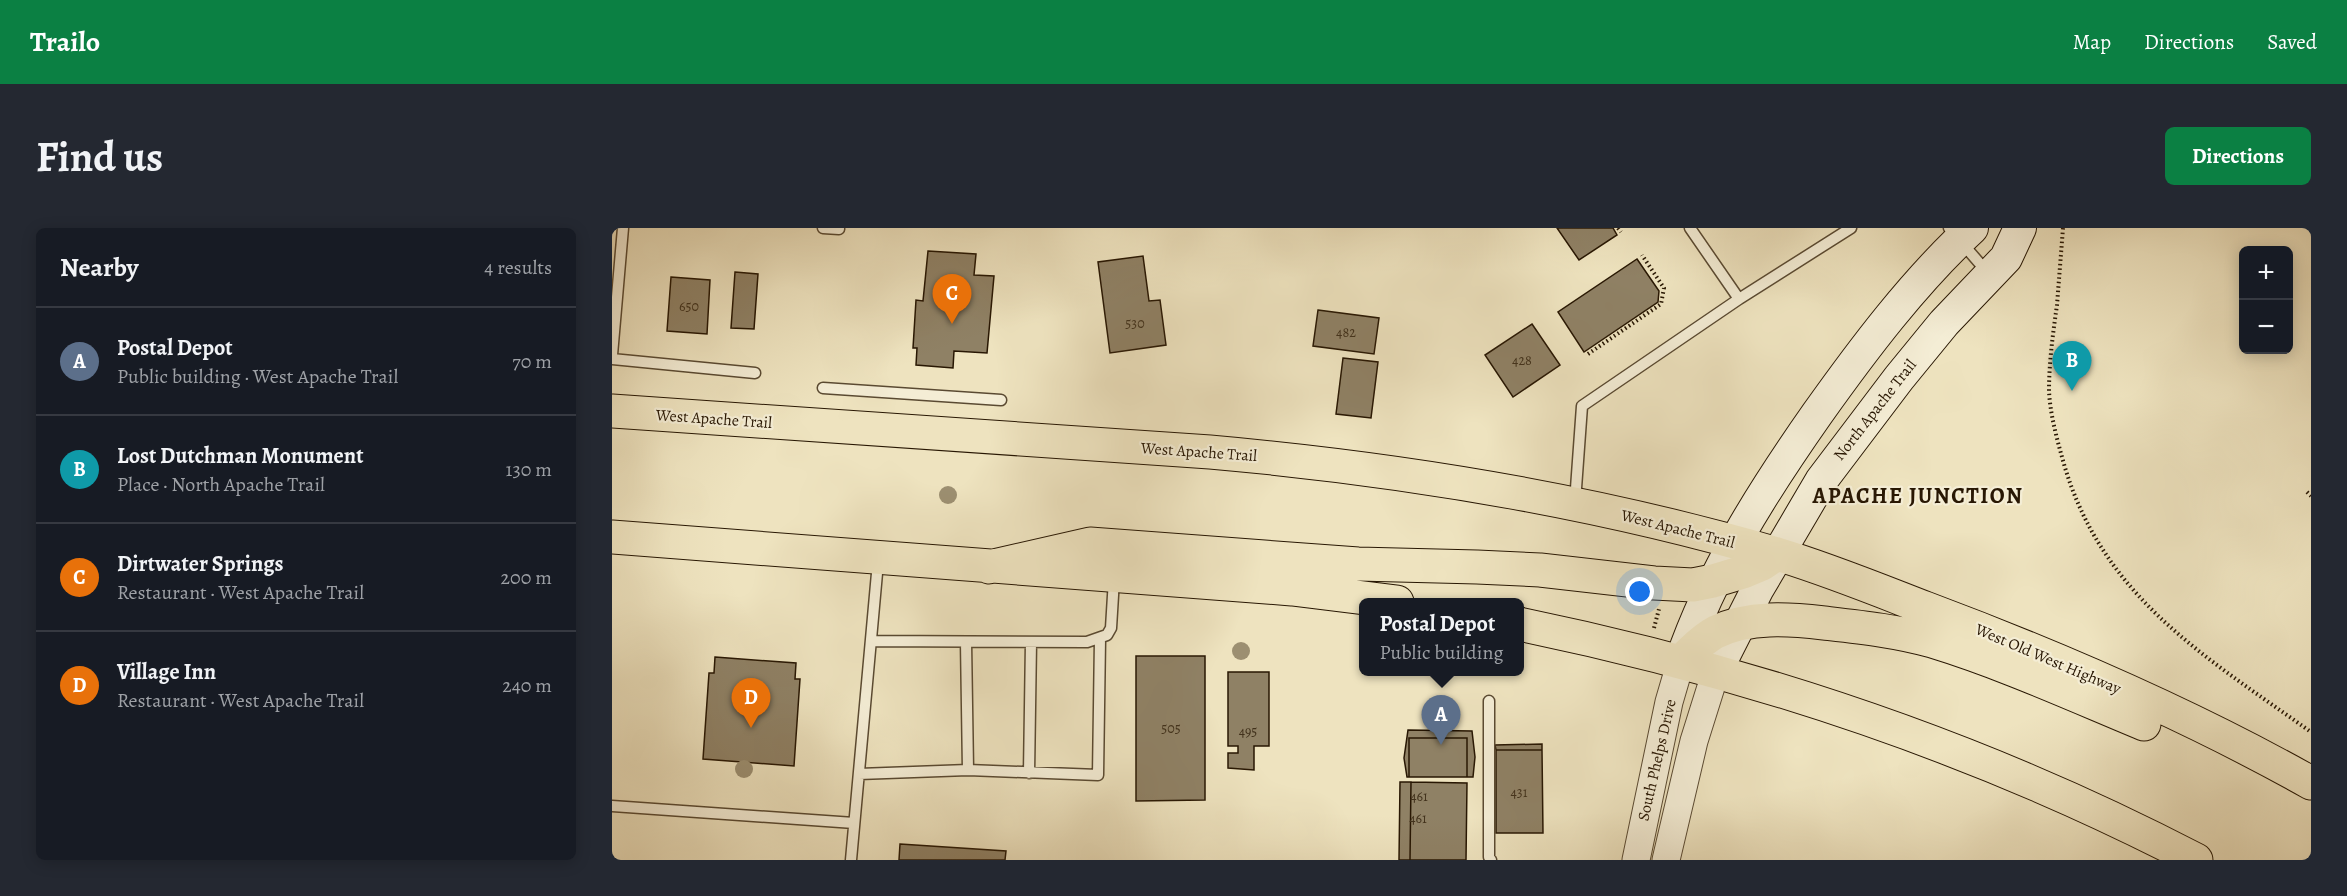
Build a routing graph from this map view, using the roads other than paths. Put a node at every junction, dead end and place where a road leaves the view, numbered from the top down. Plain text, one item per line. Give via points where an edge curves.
1 (623, 228) edge
2 (823, 228) edge
3 (1690, 228) edge
4 (1851, 228) edge
5 (2020, 228) edge
6 (839, 229) edge
7 (1960, 232) edge
8 (1990, 275) junction
9 (1738, 299) junction
10 (612, 357) edge
11 (755, 373) dead end
12 (823, 388) dead end
13 (1001, 400) dead end
14 (612, 411) edge
15 (1574, 505) junction
16 (612, 537) edge
17 (1734, 542) junction
18 (1777, 554) junction
19 (879, 558) junction
20 (989, 567) junction
21 (1114, 576) junction
22 (1713, 581) junction
23 (1360, 598) edge
24 (1740, 624) junction
25 (1524, 625) edge
26 (1100, 639) junction
27 (871, 641) junction
28 (966, 642) junction
29 (1031, 642) junction
30 (1682, 661) junction
31 (1716, 671) junction
32 (1489, 701) dead end
33 (2278, 765) junction
34 (968, 770) junction
35 (1029, 772) junction
36 (859, 774) junction
37 (2311, 783) edge
38 (612, 806) edge
39 (854, 823) junction
40 (851, 860) edge
41 (1491, 860) edge
42 (1636, 860) edge
43 (1666, 860) edge
44 (2196, 860) edge

1 - 10 lane
2 - 6 lane
3 - 9 lane
4 - 9 lane
5 - 8 main road, North Apache Trail via 2006,258
7 - 8 lane
7 - 17 main road via 1882,324 1797,442
8 - 18 main road, North Apache Trail via 1944,323 1856,433 1821,481
9 - 15 lane via 1582,406
10 - 11 lane
12 - 13 lane
14 - 15 main road, West Apache Trail via 1285,458
15 - 17 main road, West Apache Trail
16 - 19 main road
17 - 18 main road, West Apache Trail
17 - 22 main road
18 - 22 main road via 1762,564
18 - 24 main road, North Apache Trail
18 - 33 main road, West Old West Highway via 2004,638
19 - 20 main road
19 - 27 lane
20 - 21 main road
20 - 22 main road via 1090,544 1358,564 1540,570 1654,583 1693,585
21 - 23 main road
21 - 26 lane via 1111,628
22 - 30 main road
24 - 30 main road via 1715,633
24 - 31 main road, North Apache Trail
24 - 33 main road via 1800,621 1930,641 2017,671 2247,767
25 - 30 main road
26 - 29 lane
26 - 35 lane via 1098,775
27 - 28 lane
27 - 36 lane
28 - 29 lane
28 - 34 lane
29 - 35 lane
30 - 31 main road
30 - 42 street, South Phelps Drive via 1669,702
31 - 43 street, South Phelps Drive via 1694,741
31 - 44 main road via 1945,747 2060,795
32 - 41 lane
33 - 37 main road, West Old West Highway
34 - 35 lane
34 - 36 lane
36 - 39 lane
38 - 39 lane
39 - 40 lane

